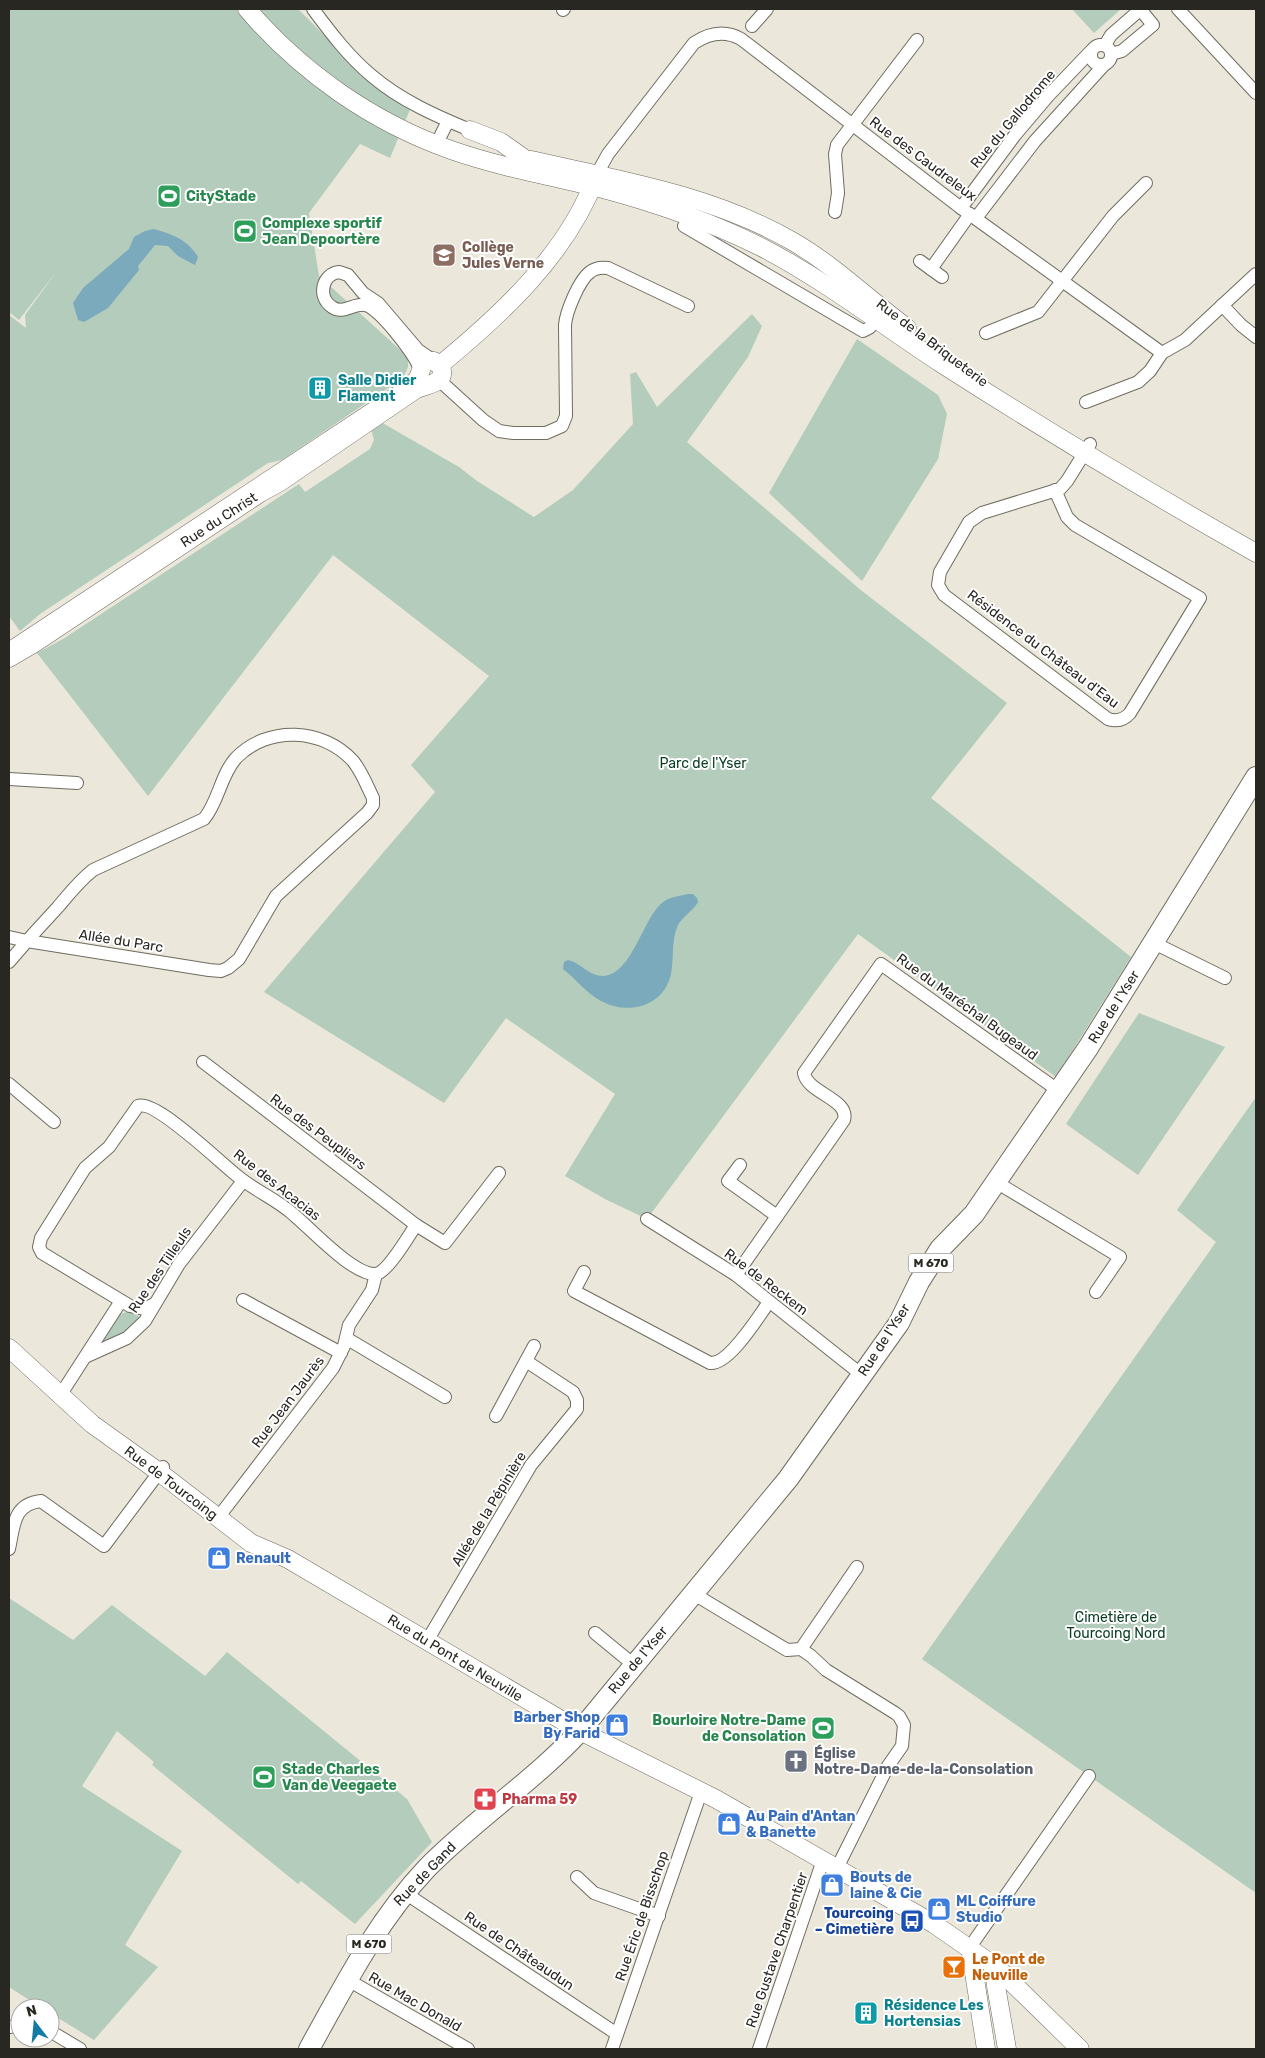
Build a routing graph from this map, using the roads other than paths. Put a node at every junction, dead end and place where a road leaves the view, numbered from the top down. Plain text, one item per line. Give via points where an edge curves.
1 (247, 9) edge
2 (261, 9) edge
3 (313, 9) edge
4 (766, 9) edge
5 (1140, 9) edge
6 (1178, 9) edge
7 (752, 26) dead end
8 (916, 40) dead end
9 (1108, 49) junction
10 (1091, 51) junction
11 (1104, 65) junction
12 (1256, 93) edge
13 (852, 123) junction
14 (470, 130) joint
15 (446, 135) junction
16 (525, 159) junction
17 (594, 180) junction
18 (1146, 183) dead end
19 (835, 212) dead end
20 (969, 213) junction
21 (684, 226) dead end
22 (920, 261) dead end
23 (931, 269) junction
24 (1256, 274) edge
25 (942, 277) dead end
26 (1062, 281) junction
27 (870, 298) junction
28 (688, 306) dead end
29 (1222, 306) junction
30 (877, 320) junction
31 (913, 333) junction
32 (986, 333) dead end
33 (1256, 337) edge
34 (1162, 353) junction
35 (430, 372) junction
36 (1086, 402) dead end
37 (1088, 449) junction
38 (1056, 490) junction
39 (1256, 541) edge
40 (1256, 554) edge
41 (9, 652) edge
42 (9, 658) edge
43 (1256, 777) edge
44 (9, 779) edge
45 (77, 783) dead end
46 (9, 937) edge
47 (27, 941) junction
48 (1154, 943) junction
49 (9, 962) edge
50 (1225, 978) dead end
51 (203, 1062) dead end
52 (9, 1084) edge
53 (1060, 1091) junction
54 (54, 1122) dead end
55 (740, 1165) dead end
56 (499, 1173) dead end
57 (243, 1181) junction
58 (996, 1182) junction
59 (777, 1216) junction
60 (647, 1219) dead end
61 (416, 1225) junction
62 (584, 1272) dead end
63 (376, 1274) junction
64 (736, 1275) junction
65 (1096, 1292) dead end
66 (243, 1300) dead end
67 (121, 1301) junction
68 (769, 1302) junction
69 (154, 1304) junction
70 (346, 1338) junction
71 (534, 1346) dead end
72 (9, 1348) edge
73 (341, 1353) junction
74 (87, 1356) junction
75 (526, 1361) junction
76 (862, 1375) junction
77 (61, 1394) junction
78 (445, 1397) dead end
79 (496, 1416) dead end
80 (161, 1469) junction
81 (221, 1514) junction
82 (9, 1553) edge
83 (857, 1568) dead end
84 (307, 1570) joint
85 (694, 1594) junction
86 (595, 1633) dead end
87 (428, 1641) junction
88 (801, 1649) junction
89 (634, 1665) junction
90 (580, 1731) junction
91 (1089, 1776) dead end
92 (701, 1792) junction
93 (830, 1864) junction
94 (577, 1878) dead end
95 (405, 1893) junction
96 (659, 1916) junction
97 (970, 1947) junction
98 (1002, 1972) junction
99 (348, 1980) junction
100 (617, 2034) junction
101 (60, 2037) edge
102 (80, 2049) edge
103 (309, 2049) edge
104 (468, 2049) edge
105 (612, 2049) edge
106 (758, 2049) edge
107 (986, 2049) edge
108 (1007, 2049) edge
109 (1080, 2049) edge

1 - 15 street via 305,66 355,102 413,135 438,138
2 - 15 street via 314,60 351,88 395,115
3 - 15 street via 371,75
4 - 7 street
5 - 9 street via 1111,35
5 - 9 street via 1153,25 1122,51
6 - 12 street
8 - 13 street
9 - 10 street via 1098,45
9 - 11 street via 1110,61
10 - 11 street via 1093,62
10 - 20 street, Rue du Gallodrome via 1021,128
11 - 20 street
13 - 17 street, Rue des Caudreleux via 741,39 710,34 690,47 608,154
13 - 19 street via 835,150 838,193
13 - 20 street, Rue des Caudreleux
14 - 15 street
14 - 16 street via 501,142
15 - 16 street
15 - 17 street via 510,168
16 - 17 street
17 - 27 street, Rue de la Briqueterie via 698,200 754,221 808,250
17 - 30 street, Rue de la Briqueterie via 741,237 805,273
17 - 35 street, Rue du Christ via 575,220 541,267 489,323
18 - 26 street via 1113,216
20 - 23 street
20 - 26 street, Rue des Caudreleux
21 - 30 street, Rue de la Briqueterie via 863,331
22 - 23 street
23 - 25 street
24 - 29 street
26 - 32 street via 1038,312
26 - 34 street, Rue des Caudreleux
27 - 30 street
27 - 31 street, Rue de la Briqueterie
28 - 35 street via 608,268 596,268 587,274 566,313 566,416 562,426 552,432 513,433 493,428
29 - 33 street
29 - 34 street via 1184,340
30 - 31 street via 886,320
30 - 37 street, Rue de la Briqueterie via 942,364
31 - 37 street, Rue de la Briqueterie via 958,366
34 - 36 street via 1138,382
35 - 35 street via 422,354 378,303 363,293 348,275 339,272 329,276 323,287 329,306 338,310 362,304 373,308
35 - 41 street, Rue du Christ
35 - 42 street, Rue du Christ via 415,390 280,482
37 - 38 street, Résidence du Château d'Eau via 1067,481
37 - 39 street, Rue de la Briqueterie
37 - 40 street, Rue de la Briqueterie
38 - 38 street, Résidence du Château d'Eau via 973,518 940,572 938,585 944,595 1108,719 1120,720 1130,712 1200,598 1075,525 1067,517
43 - 48 main road, Rue de l'Yser / M 670
44 - 45 street
46 - 47 street, Allée du Parc
47 - 47 street, Allée du Parc via 82,879 100,866 204,819 231,765 244,752 268,739 302,735 334,746 354,763 373,798 373,805 367,813 276,896 239,960 221,971
47 - 49 street
48 - 50 street
48 - 53 main road, Rue de l'Yser / M 670
51 - 61 street, Rue des Peupliers
52 - 54 street
53 - 58 main road, Rue de l'Yser / M 670
53 - 59 street, Rue du Maréchal Bugeaud via 881,964 804,1073 808,1083 842,1108 845,1117
55 - 59 street via 728,1181
56 - 61 street via 444,1243
57 - 63 street, Rue des Acacias via 287,1209 345,1260 364,1272
57 - 67 street, Rue des Acacias via 202,1144 163,1116 142,1104 135,1108 110,1147 85,1168 39,1243 42,1253
57 - 69 street, Rue des Tilleuls via 179,1264
58 - 65 street via 1120,1258
58 - 76 main road, Rue de l'Yser / M 670 via 974,1214 940,1249 899,1323
59 - 64 street, Rue du Maréchal Bugeaud
60 - 64 street, Rue de Reckem
61 - 63 street, Rue Jean Jaurès via 386,1268
62 - 68 street via 574,1291 710,1363 720,1362 729,1355
63 - 70 street, Rue Jean Jaurès via 372,1290 348,1325
64 - 68 street, Rue de Reckem
66 - 73 street
67 - 69 street via 138,1309
67 - 74 street, Rue des Tilleuls
68 - 76 street, Rue de Reckem
69 - 74 street, Rue des Tilleuls via 145,1321 131,1335
70 - 73 street, Rue Jean Jaurès
70 - 78 street
71 - 75 street
72 - 77 street, Rue de Tourcoing
73 - 81 street, Rue Jean Jaurès via 323,1382
74 - 77 street, Rue des Tilleuls
75 - 79 street
75 - 87 street, Allée de la Pépinière via 573,1392 577,1409 531,1465
76 - 85 main road, Rue de l'Yser / M 670 via 788,1480
77 - 80 street, Rue de Tourcoing via 101,1420
80 - 81 street, Rue de Tourcoing
80 - 82 street via 104,1546 41,1501 29,1503 19,1510
81 - 84 street, Rue de Tourcoing
83 - 88 street
84 - 87 street, Rue du Pont de Neuville
85 - 88 street via 787,1650
85 - 89 main road, Rue de l'Yser / M 670
86 - 89 street
87 - 90 street, Rue du Pont de Neuville
88 - 93 street, Rue Gustave Charpentier via 826,1670 895,1713 904,1725 900,1751
89 - 90 main road, Rue de l'Yser / M 670
90 - 92 street, Rue du Pont de Neuville
90 - 95 main road, Rue de Gand / M 670 via 452,1844
91 - 97 street
92 - 93 street, Rue du Pont de Neuville
92 - 96 street, Rue Éric de Bisschop
93 - 97 street, Rue du Pont de Neuville
93 - 106 street, Rue Gustave Charpentier
94 - 96 street via 594,1893
95 - 99 main road, Rue de Gand / M 670 via 379,1926
95 - 100 street, Rue de Châteaudun
96 - 100 street, Rue Éric de Bisschop
97 - 98 street, Rue du Pont de Neuville
97 - 107 street
98 - 108 street via 996,1986
98 - 109 street, Rue du Pont de Neuville
99 - 103 main road, Rue de Gand / M 670
99 - 104 street, Rue Mac Donald
100 - 105 street, Rue Éric de Bisschop
101 - 102 street

